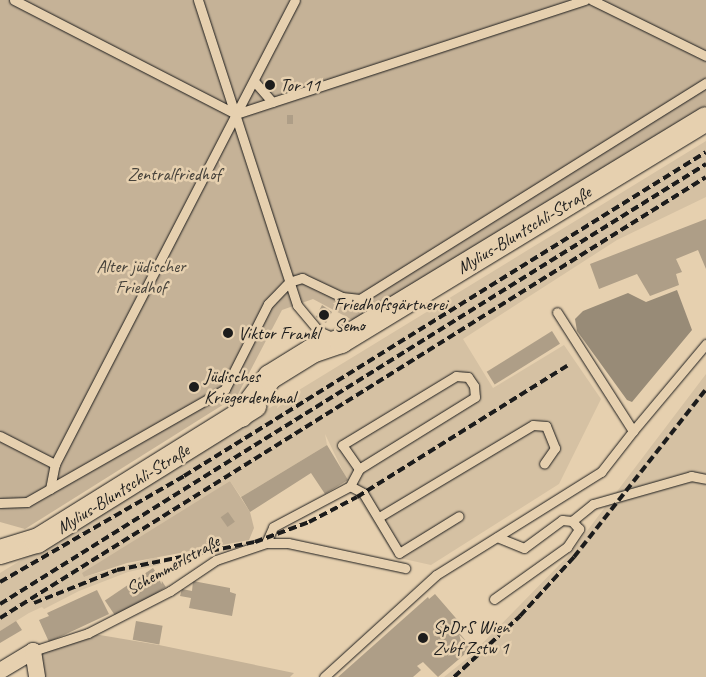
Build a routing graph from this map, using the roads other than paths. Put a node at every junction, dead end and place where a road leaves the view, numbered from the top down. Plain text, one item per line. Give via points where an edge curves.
1 (14, 0) edge
2 (198, 0) edge
3 (295, 0) edge
4 (585, 0) edge
5 (592, 0) edge
6 (706, 56) edge
7 (254, 81) junction
8 (706, 83) edge
9 (272, 102) junction
10 (236, 114) junction
11 (706, 119) edge
12 (288, 282) junction
13 (557, 312) dead end
14 (341, 341) junction
15 (706, 344) edge
16 (633, 431) junction
17 (0, 436) edge
18 (55, 464) junction
19 (544, 464) dead end
20 (359, 469) junction
21 (706, 479) edge
22 (350, 486) junction
23 (50, 489) junction
24 (0, 503) edge
25 (458, 516) dead end
26 (379, 517) junction
27 (572, 520) junction
28 (497, 537) junction
29 (266, 543) junction
30 (0, 552) edge
31 (406, 568) dead end
32 (494, 599) dead end
33 (33, 651) junction
34 (0, 671) edge
35 (37, 677) edge
36 (324, 677) edge

1 - 10 lane
2 - 10 lane
3 - 7 lane
4 - 9 lane
5 - 6 lane
7 - 9 lane
7 - 10 lane
8 - 12 lane via 360,300 342,297 302,278
9 - 10 lane
10 - 12 lane
10 - 18 lane
11 - 14 street, Mylius-Bluntschli-Straße
12 - 14 lane via 297,305 319,331
12 - 23 lane via 268,304 225,389
13 - 16 lane
14 - 30 street, Mylius-Bluntschli-Straße via 312,351 270,377 241,415 37,541
15 - 16 lane
16 - 28 lane via 601,472
17 - 18 lane
18 - 23 lane
19 - 26 lane via 555,448 546,426 534,424
20 - 20 lane via 475,397 474,386 468,377 456,376 342,445
20 - 22 lane
21 - 27 lane via 690,476 593,504
22 - 26 lane via 364,493
22 - 29 lane via 273,527 265,539
23 - 24 lane via 27,502
25 - 26 lane via 399,553
27 - 28 lane via 562,520 524,548
27 - 32 lane via 579,529 567,547
28 - 36 lane via 436,575
29 - 31 lane, Schemmerlstraße via 288,542
29 - 33 lane, Schemmerlstraße via 216,560 170,591 88,633
33 - 34 street, Schemmerlstraße
33 - 35 street

